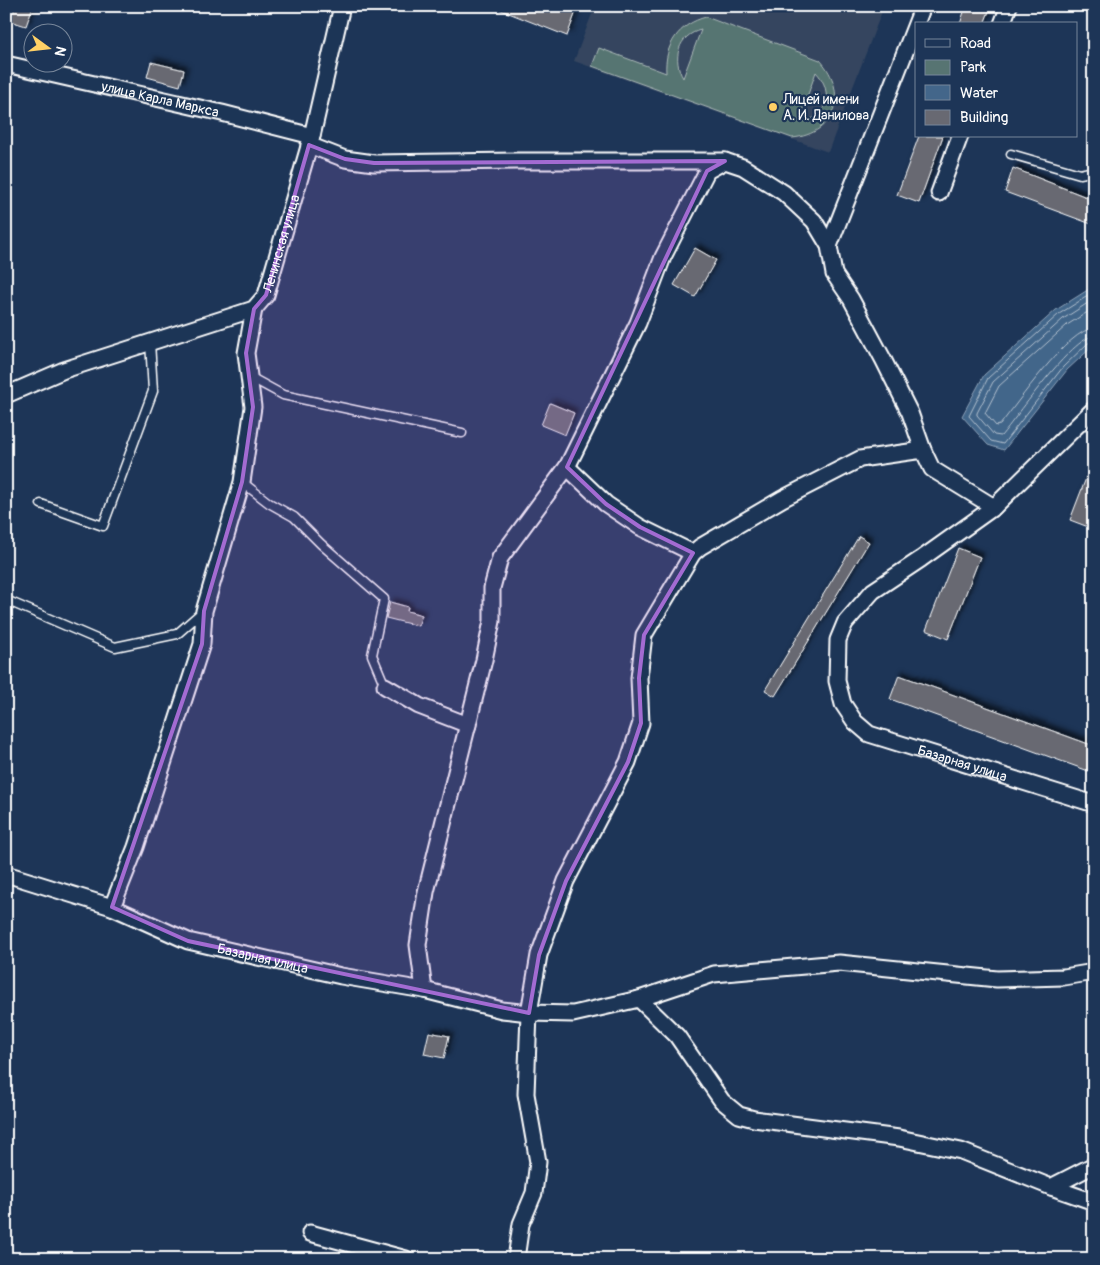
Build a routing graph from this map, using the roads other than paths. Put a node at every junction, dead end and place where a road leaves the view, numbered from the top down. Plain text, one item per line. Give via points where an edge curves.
1 (342, 6) edge
2 (923, 6) edge
3 (1009, 6) edge
4 (917, 22) edge
5 (1003, 22) edge
6 (915, 26) edge
7 (6, 64) edge
8 (959, 138) edge
9 (311, 141) junction
10 (1011, 154) dead end
11 (725, 161) junction
12 (1094, 171) edge
13 (939, 193) dead end
14 (828, 246) junction
15 (254, 309) junction
16 (150, 342) junction
17 (250, 377) junction
18 (6, 395) edge
19 (1094, 409) edge
20 (462, 433) dead end
21 (923, 450) junction
22 (566, 467) junction
23 (242, 482) junction
24 (41, 504) dead end
25 (994, 507) junction
26 (693, 553) junction
27 (6, 600) edge
28 (204, 611) junction
29 (385, 686) joint
30 (468, 725) junction
31 (1094, 804) edge
32 (6, 874) edge
33 (112, 907) junction
34 (1094, 972) edge
35 (424, 990) junction
36 (639, 998) junction
37 (529, 1013) junction
38 (1094, 1166) edge
39 (1051, 1187) junction
40 (1094, 1202) edge
41 (310, 1233) dead end
42 (406, 1259) edge
43 (516, 1259) edge

1 - 9 street, Ленинская улица
2 - 4 street
3 - 5 street
6 - 14 street
7 - 9 street, улица Карла Маркса via 222,113
8 - 13 street
9 - 11 street, улица Карла Маркса via 345,159 374,163
9 - 15 street, Ленинская улица via 266,295
10 - 12 lane via 1080,174
11 - 14 street via 744,167 784,193 814,221
11 - 22 street via 706,171 663,257 638,323
14 - 21 street via 834,274 883,359 910,413
15 - 16 street, Ленинская улица
15 - 17 street via 246,352
16 - 18 street, Ленинская улица via 64,370
16 - 24 lane via 153,391 103,526
17 - 20 lane via 283,395
17 - 23 street via 253,407
19 - 25 street
21 - 25 street via 932,468
21 - 26 street via 860,458 782,499
22 - 26 street via 606,504 634,523
22 - 30 street via 500,558 492,588 490,628
23 - 28 street
23 - 29 lane via 294,518 384,599 372,655
25 - 31 street, Базарная улица via 873,591 845,623 838,640 837,681 843,704 854,722 869,734
26 - 37 street via 644,635 639,678 641,723 628,762 566,881 539,954
27 - 28 lane via 115,647 177,634
28 - 33 street via 202,644 136,847
29 - 30 street via 419,706
30 - 35 street via 426,892 418,945
32 - 33 street, Базарная улица
33 - 35 street, Базарная улица via 188,941 341,976
34 - 36 street, Базарная улица via 1064,977 997,979 839,963 714,974
35 - 37 street, Базарная улица via 502,1010
36 - 37 street, Базарная улица via 574,1014
36 - 39 street via 677,1036 722,1101 739,1115 899,1138 961,1151
37 - 43 street via 526,1094 538,1162 534,1193 521,1224
38 - 39 street
39 - 40 street
41 - 42 street

